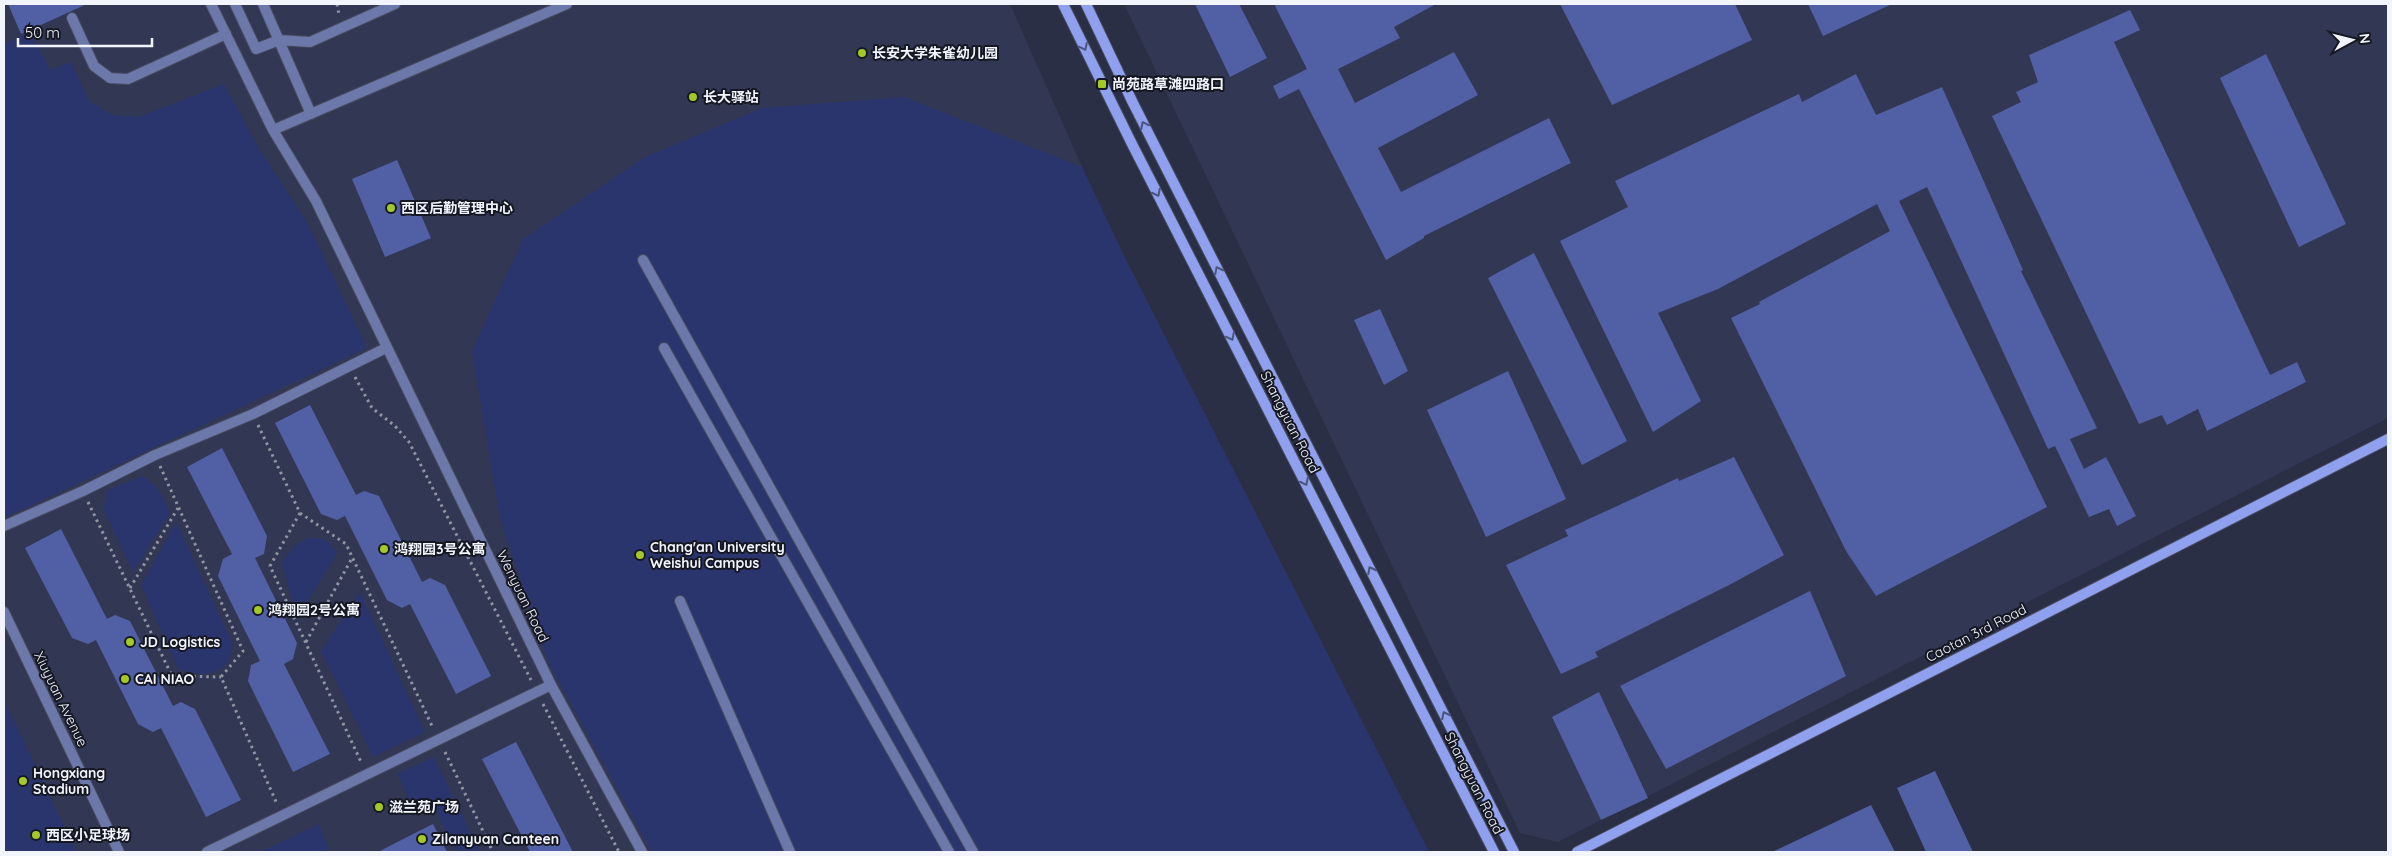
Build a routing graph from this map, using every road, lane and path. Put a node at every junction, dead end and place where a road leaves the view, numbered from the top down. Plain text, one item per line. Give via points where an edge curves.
1 (211, 4) edge
2 (235, 4) edge
3 (262, 4) edge
4 (395, 4) edge
5 (567, 4) edge
6 (1063, 4) edge
7 (1086, 4) edge
8 (72, 18) dead end
9 (226, 34) junction
10 (279, 40) junction
11 (311, 114) junction
12 (273, 130) junction
13 (643, 260) dead end
14 (386, 348) junction
15 (664, 348) dead end
16 (349, 366) junction
17 (253, 414) junction
18 (2388, 438) edge
19 (155, 454) junction
20 (83, 492) junction
21 (178, 508) junction
22 (300, 513) junction
23 (4, 526) edge
24 (353, 558) junction
25 (130, 588) junction
26 (680, 601) dead end
27 (4, 612) edge
28 (306, 643) junction
29 (220, 677) junction
30 (552, 686) junction
31 (537, 692) junction
32 (439, 740) junction
33 (366, 775) junction
34 (283, 816) junction
35 (119, 852) edge
36 (207, 852) edge
37 (493, 852) edge
38 (619, 852) edge
39 (642, 852) edge
40 (790, 852) edge
41 (949, 852) edge
42 (974, 852) edge
43 (1494, 852) edge
44 (1514, 852) edge
45 (1577, 852) edge

1 - 9 street, Wenyuan Road
2 - 10 street via 256,49
3 - 10 street
4 - 10 street via 310,42
5 - 11 street
6 -> 43 main road, Shangyuan Road
44 -> 7 main road, Shangyuan Road
8 - 9 street via 94,66 110,78 128,79
9 - 12 street, Wenyuan Road
10 - 11 street
11 - 12 street
12 - 14 street, Wenyuan Road via 316,201
13 - 42 street
14 - 16 street
14 - 30 street, Wenyuan Road
15 - 41 street
16 - 17 street
16 - 31 path via 372,408 409,442
17 - 19 street
17 - 22 path
18 - 45 main road, Caotan 3rd Road
19 - 20 street
19 - 21 path
20 - 23 street
20 - 25 path
21 - 25 path
21 - 29 path via 243,652
22 - 24 path via 346,544
22 - 28 path via 270,566
24 - 28 path
24 - 32 path
25 - 29 path via 172,676
26 - 40 street
27 - 35 street, Xiuyuan Avenue
28 - 33 path
29 - 34 path
30 - 31 street
30 - 39 street, Wenyuan Road
31 - 32 street
31 - 38 path
32 - 33 street
32 - 37 path
33 - 34 street
34 - 36 street

